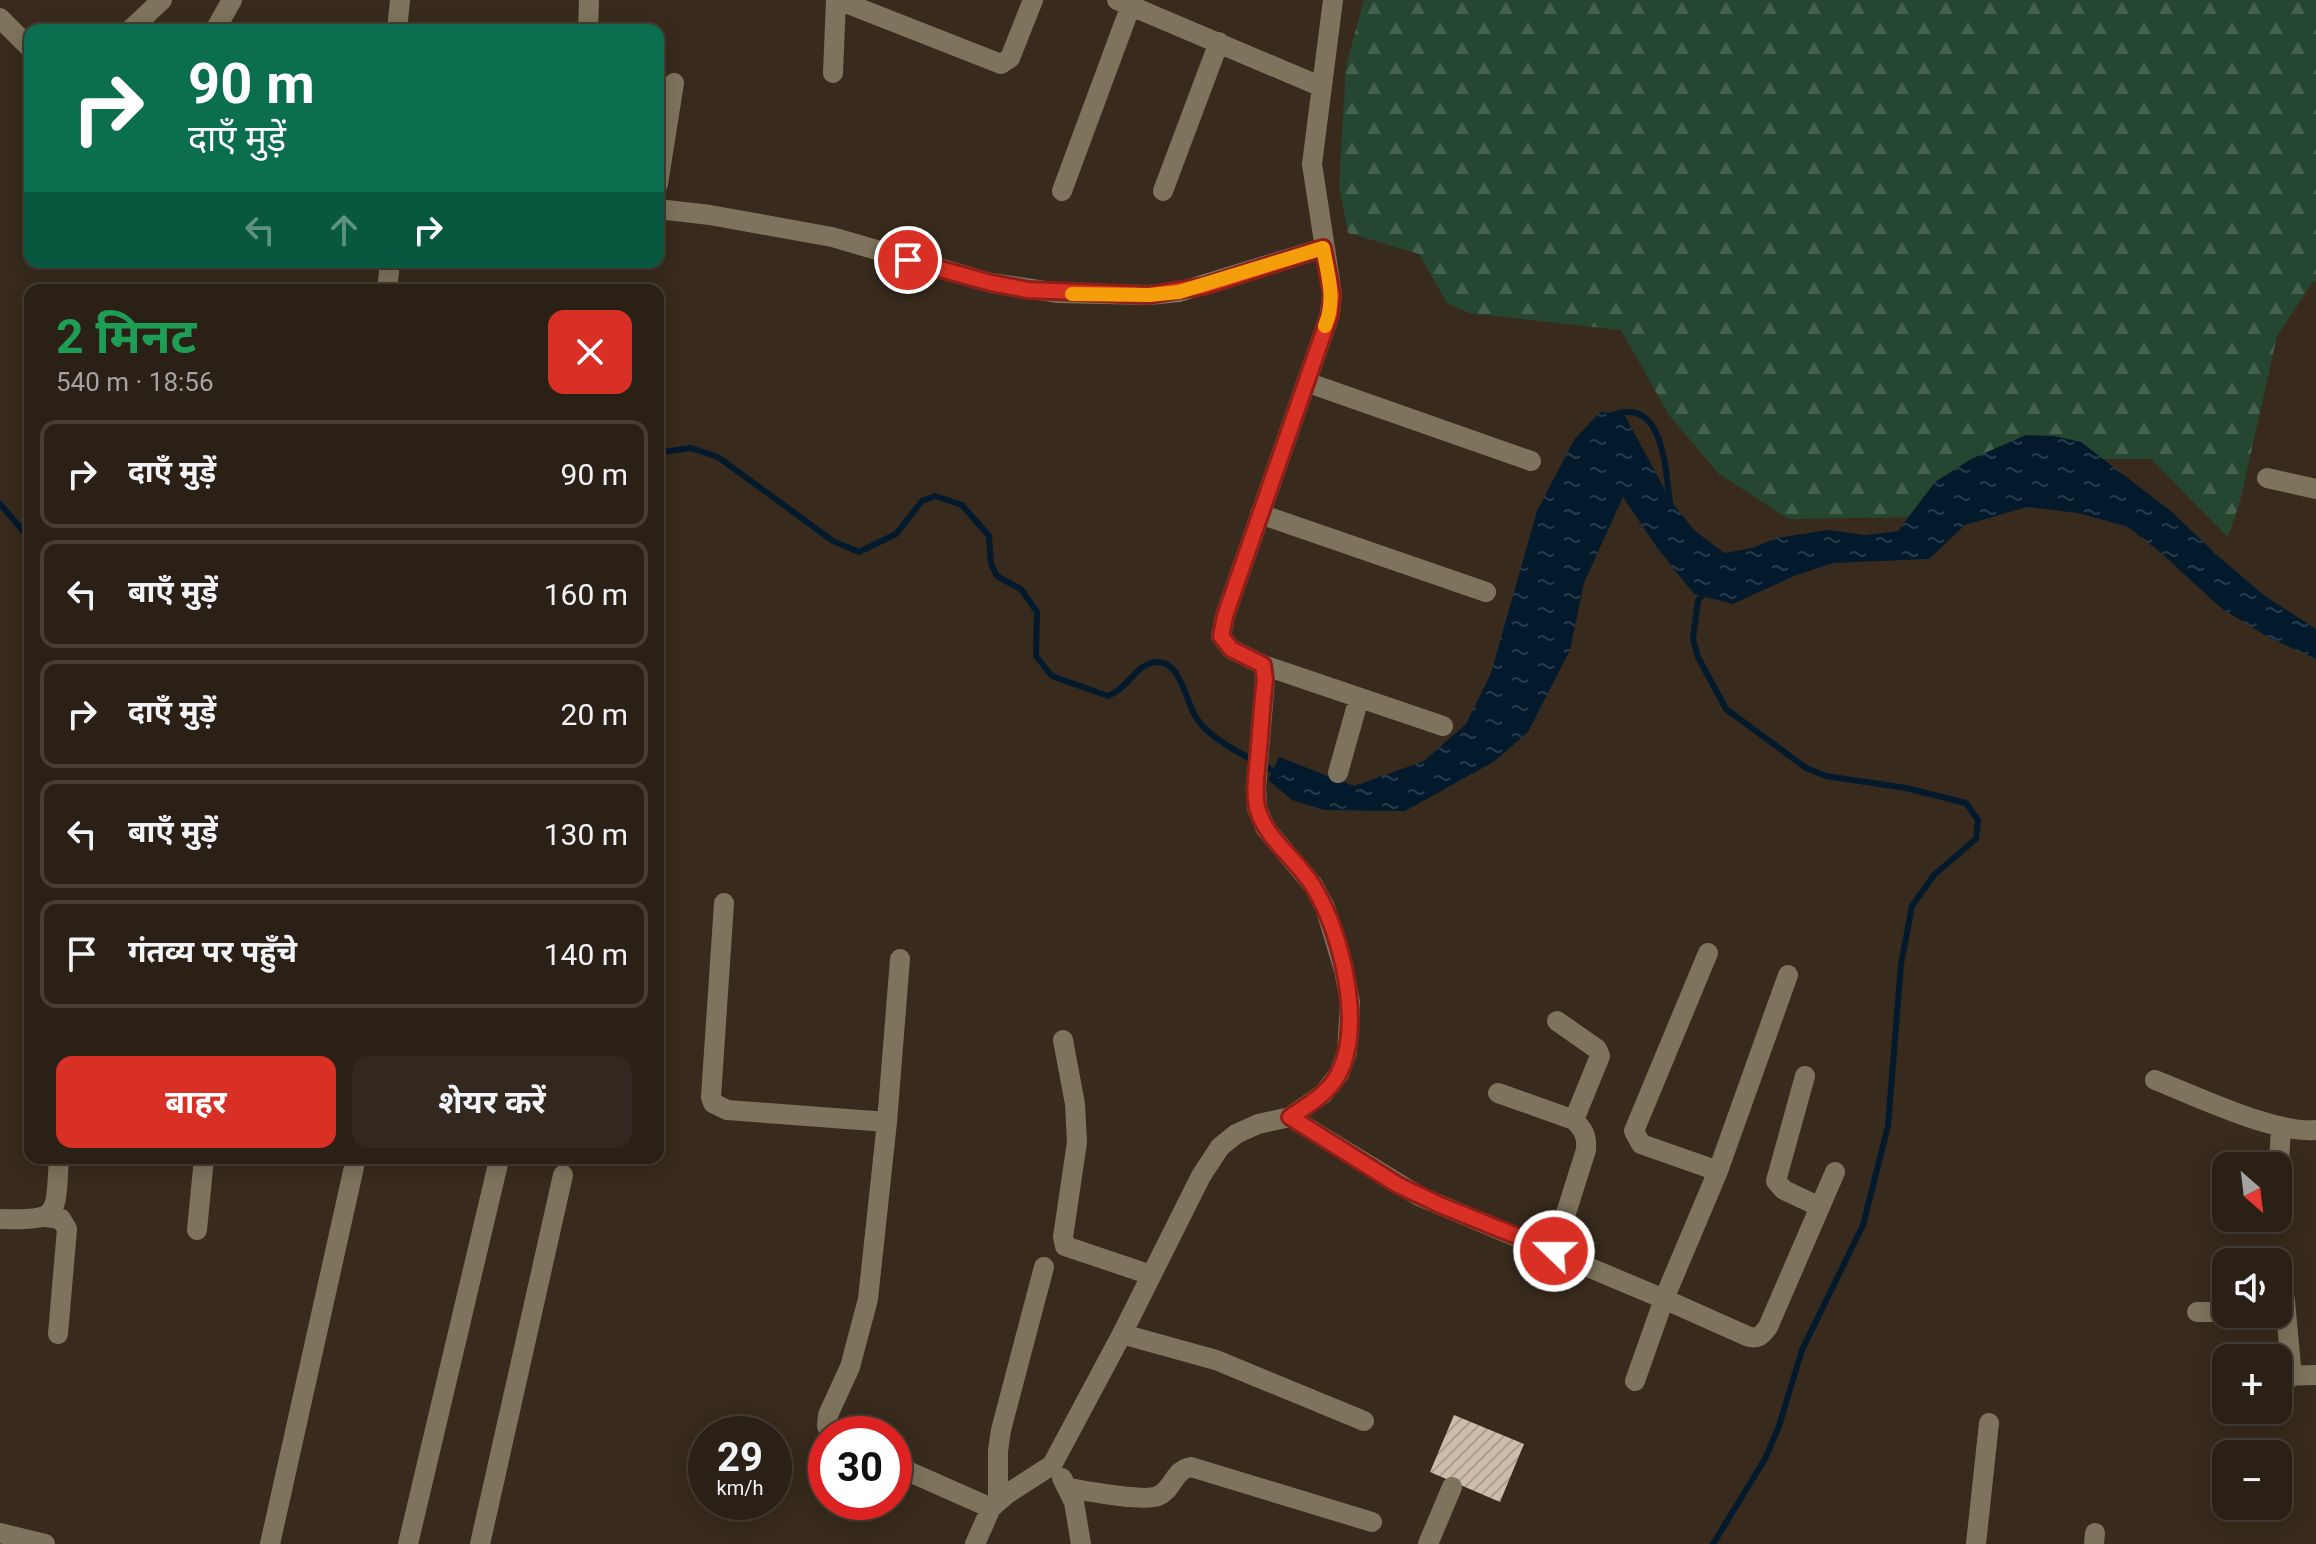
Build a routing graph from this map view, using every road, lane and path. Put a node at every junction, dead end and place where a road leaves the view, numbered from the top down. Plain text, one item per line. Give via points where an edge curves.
1 (162, 0) edge
2 (232, 0) edge
3 (400, 0) edge
4 (589, 0) edge
5 (837, 0) edge
6 (1033, 0) edge
7 (1333, 0) edge
8 (1124, 2) edge
9 (0, 18) edge
10 (136, 24) edge
11 (218, 24) edge
12 (398, 24) edge
13 (588, 24) edge
14 (24, 42) edge
15 (1219, 42) junction
16 (833, 73) dead end
17 (674, 83) dead end
18 (1322, 87) junction
19 (664, 146) edge
20 (1062, 191) dead end
21 (1163, 191) dead end
22 (664, 210) edge
23 (1323, 248) junction
24 (1306, 382) junction
25 (1531, 461) dead end
26 (2267, 478) dead end
27 (2316, 489) edge
28 (1260, 514) junction
29 (1486, 592) dead end
30 (1263, 665) junction
31 (1359, 698) junction
32 (1443, 726) dead end
33 (1338, 773) dead end
34 (724, 903) dead end
35 (1708, 953) dead end
36 (900, 959) dead end
37 (1788, 975) dead end
38 (1557, 1021) dead end
39 (1063, 1040) dead end
40 (1805, 1076) dead end
41 (2155, 1080) dead end
42 (1498, 1093) dead end
43 (1290, 1117) junction
44 (1574, 1120) junction
45 (887, 1122) junction
46 (2281, 1127) junction
47 (2316, 1130) edge
48 (2280, 1152) edge
49 (59, 1164) edge
50 (203, 1164) edge
51 (355, 1164) edge
52 (498, 1164) dead end
53 (1718, 1171) junction
54 (1835, 1172) dead end
55 (563, 1175) dead end
56 (1820, 1207) junction
57 (45, 1217) junction
58 (0, 1219) edge
59 (197, 1230) dead end
60 (1554, 1251) junction
61 (1044, 1267) dead end
62 (1151, 1275) junction
63 (1664, 1299) junction
64 (2197, 1312) dead end
65 (2212, 1312) edge
66 (58, 1334) dead end
67 (1122, 1334) junction
68 (2316, 1375) edge
69 (2292, 1377) edge
70 (1635, 1381) dead end
71 (828, 1416) edge
72 (1364, 1421) dead end
73 (1989, 1423) dead end
74 (1052, 1465) junction
75 (912, 1472) edge
76 (1452, 1487) dead end
77 (1068, 1488) junction
78 (994, 1505) junction
79 (1372, 1522) dead end
80 (0, 1533) edge
81 (45, 1544) edge
82 (270, 1544) edge
83 (408, 1544) edge
84 (480, 1544) edge
85 (975, 1544) edge
86 (1081, 1544) edge
87 (1428, 1544) edge
88 (1976, 1544) edge

1 - 10 street
2 - 11 street
3 - 12 street
4 - 13 street
5 - 6 street via 1001,64 1010,58
5 - 16 street
7 - 18 street
8 - 15 street
8 - 20 street
9 - 14 street
15 - 18 street
15 - 21 street
17 - 19 street
18 - 23 street via 1312,164
22 - 23 street via 832,237 991,283 1059,293 1179,292
23 - 24 street via 1332,294 1330,314
24 - 25 street
24 - 28 street
26 - 27 street
28 - 29 street
28 - 30 street via 1221,636 1231,649
30 - 31 street
30 - 43 street via 1257,808 1266,829 1325,907 1350,1002 1347,1052 1339,1074 1323,1094
31 - 32 street
31 - 33 street
34 - 45 street via 713,1103 727,1110
35 - 53 street via 1634,1131 1641,1144
36 - 45 street
37 - 53 street
38 - 44 street via 1600,1056
39 - 62 street via 1077,1123 1065,1246
40 - 56 street via 1776,1181
41 - 46 street
42 - 44 street
43 - 60 street via 1398,1185
43 - 62 street via 1258,1124 1220,1147
44 - 60 street via 1583,1129 1586,1150
45 - 71 street via 868,1299 850,1367
46 - 47 street
46 - 48 street
49 - 57 street via 56,1205
50 - 59 street
51 - 82 street
52 - 83 street
53 - 63 street
54 - 56 street
55 - 84 street
56 - 63 street via 1761,1336 1747,1336
57 - 58 street
57 - 66 street via 61,1219 67,1229
60 - 63 street
61 - 78 street via 1001,1430
62 - 67 street
63 - 70 street
64 - 65 street
67 - 72 street via 1226,1364
67 - 74 street
68 - 69 street
73 - 88 street
74 - 77 street
74 - 78 street
75 - 78 street
76 - 87 street
77 - 79 street via 1151,1498 1191,1467
77 - 86 street
78 - 85 street
80 - 81 street

